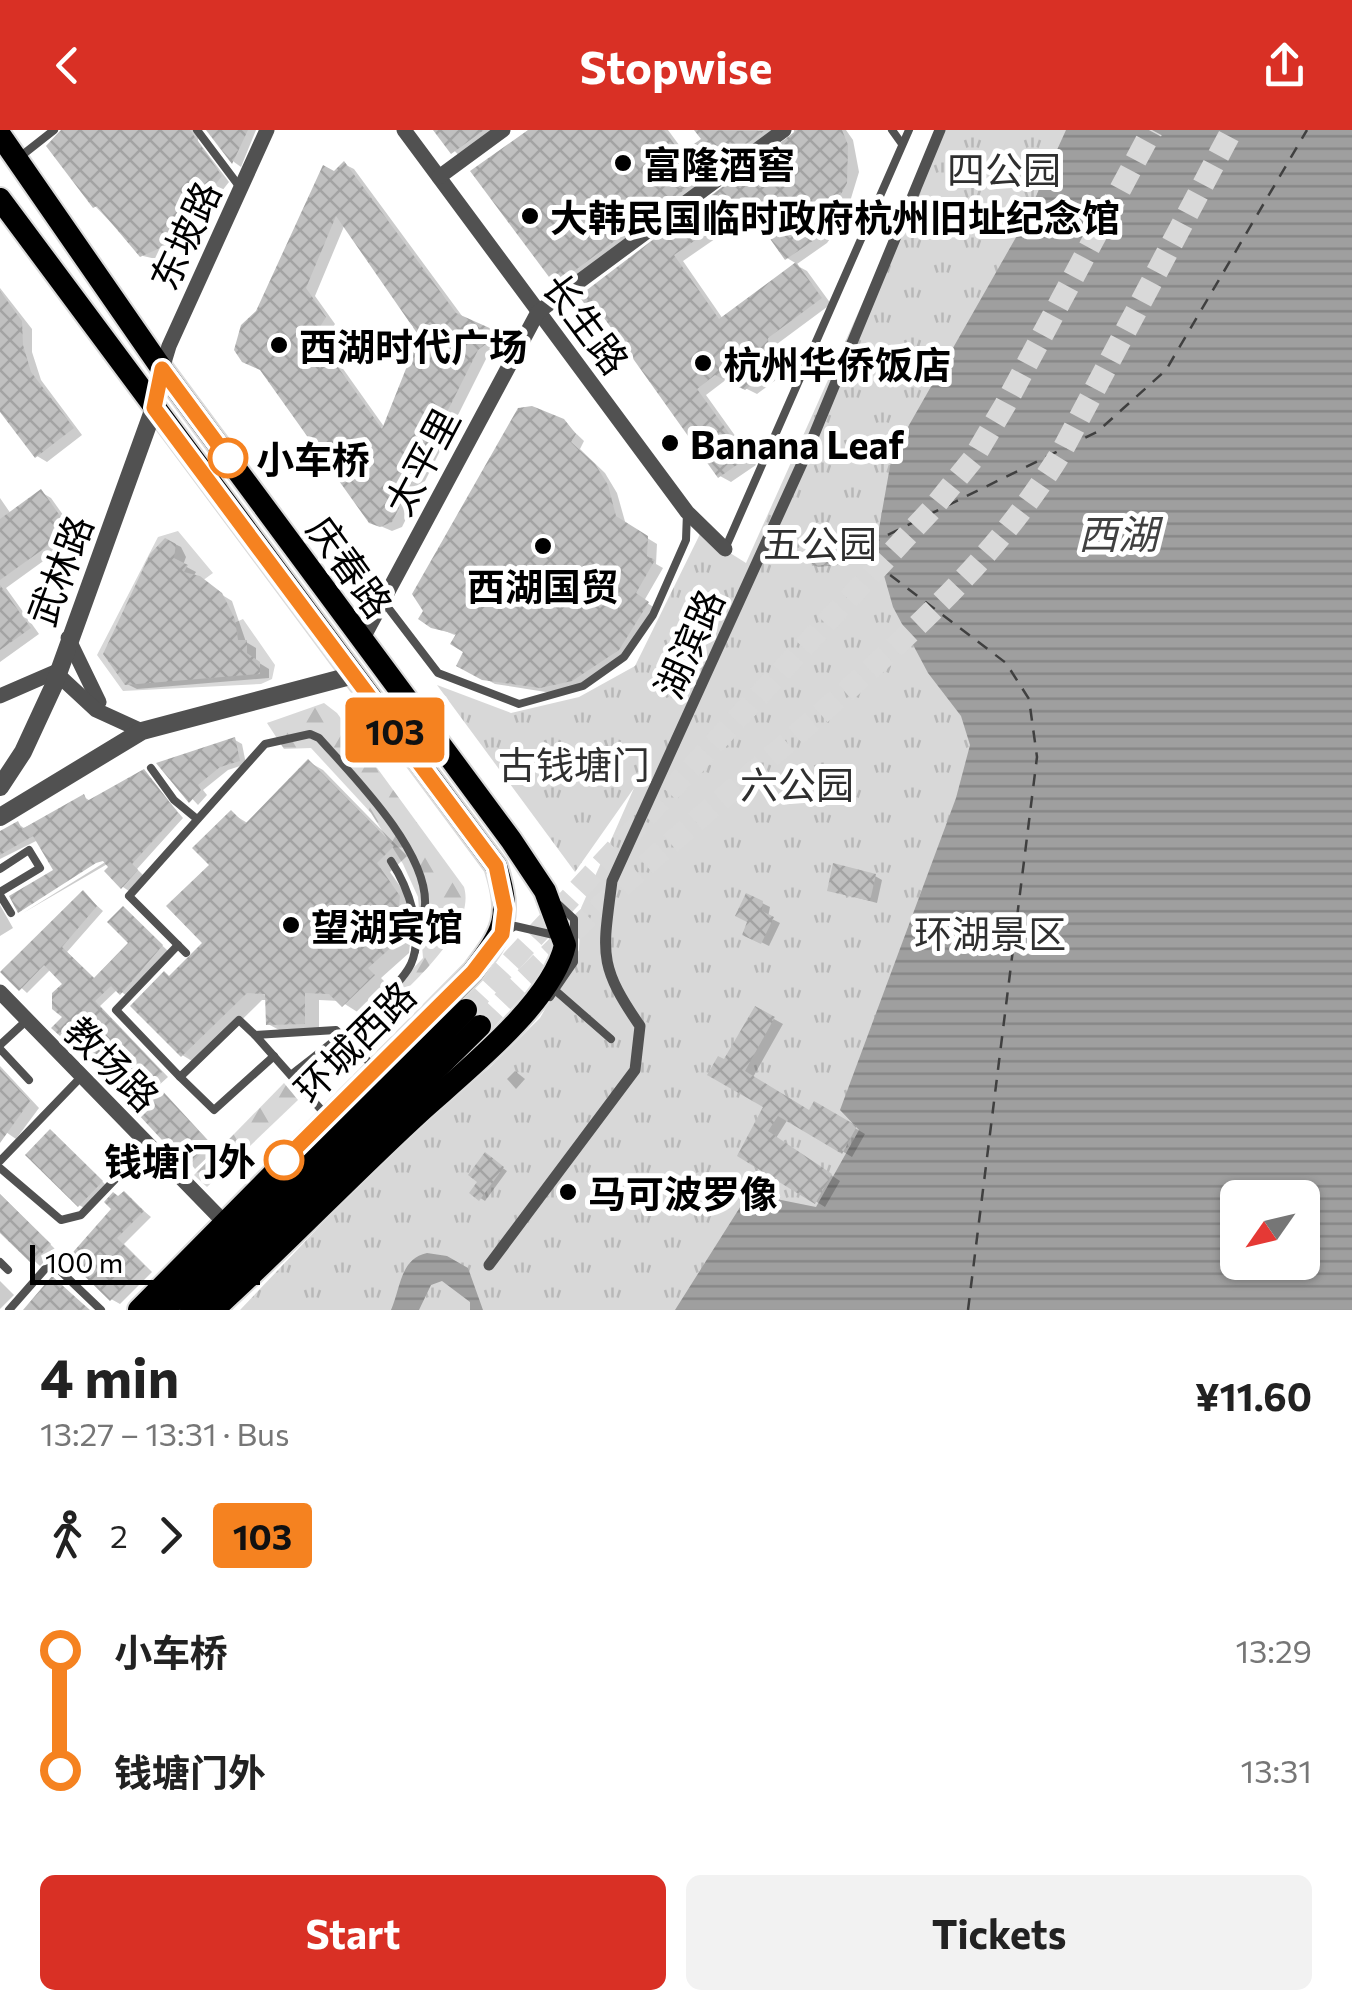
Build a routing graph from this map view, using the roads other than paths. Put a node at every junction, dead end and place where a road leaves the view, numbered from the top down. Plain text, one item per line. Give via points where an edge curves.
1 (54, 130) edge
2 (197, 130) edge
3 (404, 130) edge
4 (503, 130) edge
5 (784, 130) edge
6 (892, 130) edge
7 (909, 130) edge
8 (940, 130) edge
9 (263, 132) edge
10 (0, 135) edge
11 (902, 144) junction
12 (17, 158) junction
13 (439, 177) junction
14 (242, 190) junction
15 (0, 199) edge
16 (538, 312) junction
17 (162, 369) junction
18 (154, 408) junction
19 (687, 512) junction
20 (724, 549) joint
21 (383, 602) junction
22 (68, 638) junction
23 (362, 640) junction
24 (54, 672) junction
25 (354, 675) junction
26 (0, 696) edge
27 (110, 718) junction
28 (142, 731) junction
29 (151, 768) dead end
30 (0, 787) edge
31 (0, 817) edge
32 (198, 820) junction
33 (391, 861) dead end
34 (0, 869) edge
35 (545, 891) junction
36 (0, 894) edge
37 (11, 913) dead end
38 (502, 934) junction
39 (178, 945) junction
40 (565, 945) junction
41 (415, 951) junction
42 (186, 953) dead end
43 (556, 991) junction
44 (0, 992) edge
45 (26, 1021) junction
46 (254, 1034) junction
47 (341, 1035) junction
48 (611, 1039) dead end
49 (0, 1047) edge
50 (274, 1056) junction
51 (481, 1062) junction
52 (376, 1069) junction
53 (292, 1075) junction
54 (180, 1077) junction
55 (82, 1078) junction
56 (30, 1080) dead end
57 (328, 1117) junction
58 (148, 1144) junction
59 (0, 1164) edge
60 (223, 1222) junction
61 (0, 1262) edge
62 (489, 1265) dead end
63 (8, 1270) dead end
64 (8, 1310) edge
65 (101, 1310) edge
66 (138, 1310) edge
67 (164, 1310) edge
68 (191, 1310) edge
69 (213, 1310) edge

1 - 12 lane
2 - 14 lane
3 - 13 street, 长生路
4 - 13 street
5 - 16 street
6 - 11 lane
7 - 11 lane
8 - 62 street, 湖滨路 via 804,459 612,881 604,948 612,985 640,1026 634,1070
9 - 14 street, 东坡路
10 - 12 main road, 庆春路
11 - 20 lane
12 - 17 main road, 庆春路
13 - 16 street, 长生路
14 - 17 street, 东坡路
15 - 18 main road, 庆春路
16 - 19 street, 长生路
16 - 21 street, 太平里
17 - 18 street, 武林路
17 - 23 main road, 庆春路
18 - 22 street, 武林路
18 - 25 main road, 庆春路
19 - 20 street, 长生路
19 - 21 lane via 686,540 653,615 624,657 583,686 519,704 438,674
21 - 23 street, 太平里
22 - 24 street, 武林路
22 - 27 street via 89,689
23 - 35 main road, 庆春路
24 - 26 street
24 - 27 street
24 - 30 street, 武林路 via 23,752
25 - 28 street
25 - 38 main road, 庆春路 via 496,866 505,909
27 - 28 street
28 - 31 street
29 - 32 lane
32 - 39 lane via 129,896
32 - 41 lane via 266,744 319,738 375,801 416,866 425,906
33 - 41 lane via 409,889
34 - 36 lane via 28,850 40,868
35 - 40 main road, 庆春路
35 - 43 lane via 574,920 574,962
36 - 37 lane
38 - 40 lane via 515,926 532,928
38 - 52 main road, 环城西路
39 - 42 lane
39 - 54 lane via 116,1010
40 - 51 main road via 548,982
41 - 47 lane via 409,968
43 - 48 lane
43 - 51 lane
44 - 45 street, 教场路
45 - 49 lane
45 - 55 street, 教场路
46 - 47 lane
46 - 50 lane
46 - 54 lane via 238,1020
47 - 52 lane
47 - 53 lane
49 - 56 lane
50 - 53 lane
50 - 54 lane via 214,1110
51 - 69 main road
52 - 57 main road, 环城西路
53 - 57 lane
55 - 58 street, 教场路
55 - 59 lane
57 - 60 main road, 环城西路
58 - 59 lane via 81,1214 60,1220
58 - 60 street, 教场路
60 - 66 main road, 环城西路
61 - 63 lane
64 - 65 lane via 54,1266
67 - 68 main road, 环城西路 via 473,1018

